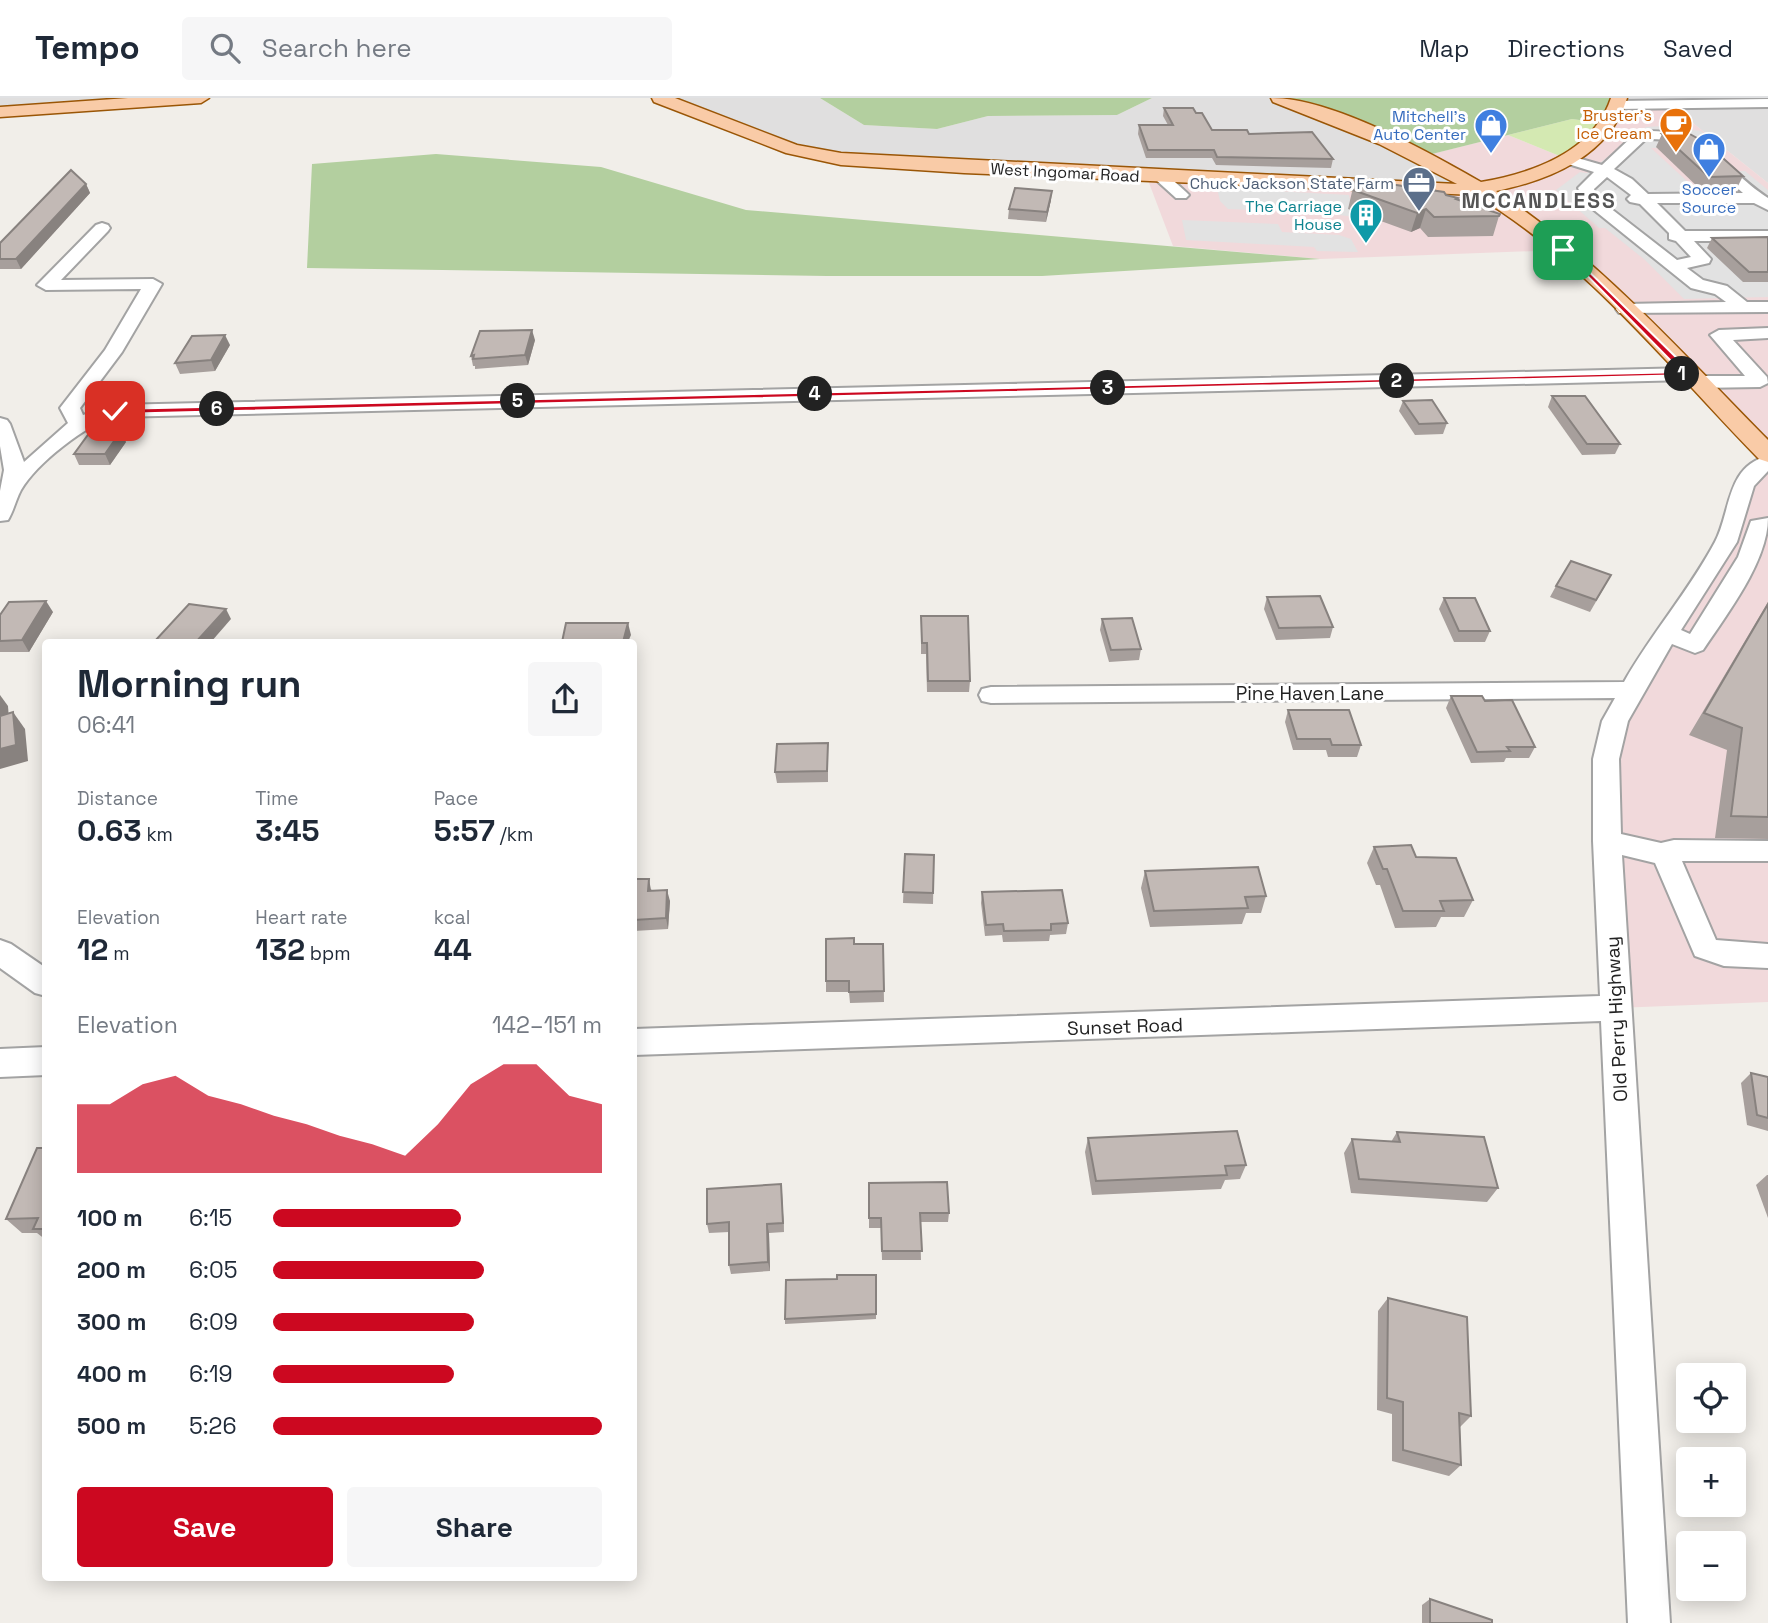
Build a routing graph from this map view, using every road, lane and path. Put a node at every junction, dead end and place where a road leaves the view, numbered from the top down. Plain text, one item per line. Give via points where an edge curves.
1 (201, 98) edge
2 (660, 98) edge
3 (1279, 98) edge
4 (1618, 102) edge
5 (1768, 103) edge
6 (0, 112) edge
7 (1567, 159) junction
8 (1606, 172) junction
9 (1160, 176) junction
10 (1479, 190) junction
11 (1181, 195) dead end
12 (1589, 199) junction
13 (1645, 199) junction
14 (1761, 202) edge
15 (102, 228) dead end
16 (1682, 236) junction
17 (1768, 236) edge
18 (1640, 238) junction
19 (1676, 265) junction
20 (1743, 298) junction
21 (1768, 307) edge
22 (1625, 309) junction
23 (1768, 333) edge
24 (1693, 378) junction
25 (0, 424) edge
26 (78, 424) junction
27 (1765, 451) edge
28 (14, 485) junction
29 (0, 514) edge
30 (1768, 524) edge
31 (1667, 633) junction
32 (1630, 690) junction
33 (991, 695) dead end
34 (1606, 842) junction
35 (1768, 851) edge
36 (1666, 855) junction
37 (0, 952) edge
38 (1768, 956) edge
39 (42, 981) edge
40 (1616, 1008) junction
41 (637, 1042) edge
42 (42, 1061) edge
43 (0, 1063) edge
44 (1649, 1623) edge

1 - 6 main road
2 - 9 main road, West Ingomar Road via 820,156
3 - 10 main road via 1376,136
4 - 5 street
4 - 7 main road via 1601,134
7 - 8 street
7 - 10 main road
8 - 12 street via 1586,188
8 - 13 street via 1622,178
8 - 14 street via 1642,135 1668,135 1699,148
9 - 10 main road, West Ingomar Road
9 - 11 street
10 - 22 main road via 1547,237
12 - 13 street
12 - 18 street
13 - 14 street
13 - 16 street
15 - 26 street via 46,285 153,284 113,352 70,408
16 - 17 street
16 - 18 street
16 - 19 street via 1703,259
18 - 19 street
19 - 20 street via 1698,284
20 - 21 street
20 - 22 street
22 - 24 main road
23 - 24 street via 1719,335 1760,381
24 - 26 street via 130,411 103,413
24 - 27 main road
25 - 28 street via 14,457
26 - 28 street
27 - 31 street, Old Perry Highway via 1744,481 1726,542
28 - 29 street
30 - 31 street via 1759,526 1749,557 1695,645
31 - 32 street, Old Perry Highway
32 - 33 street, Pine Haven Lane
32 - 34 street, Old Perry Highway via 1609,738
34 - 36 street
34 - 40 street, Old Perry Highway
35 - 36 street via 1674,850
36 - 38 street via 1705,948 1724,954
37 - 39 street
40 - 41 street, Sunset Road
40 - 44 street, Old Perry Highway
42 - 43 street

